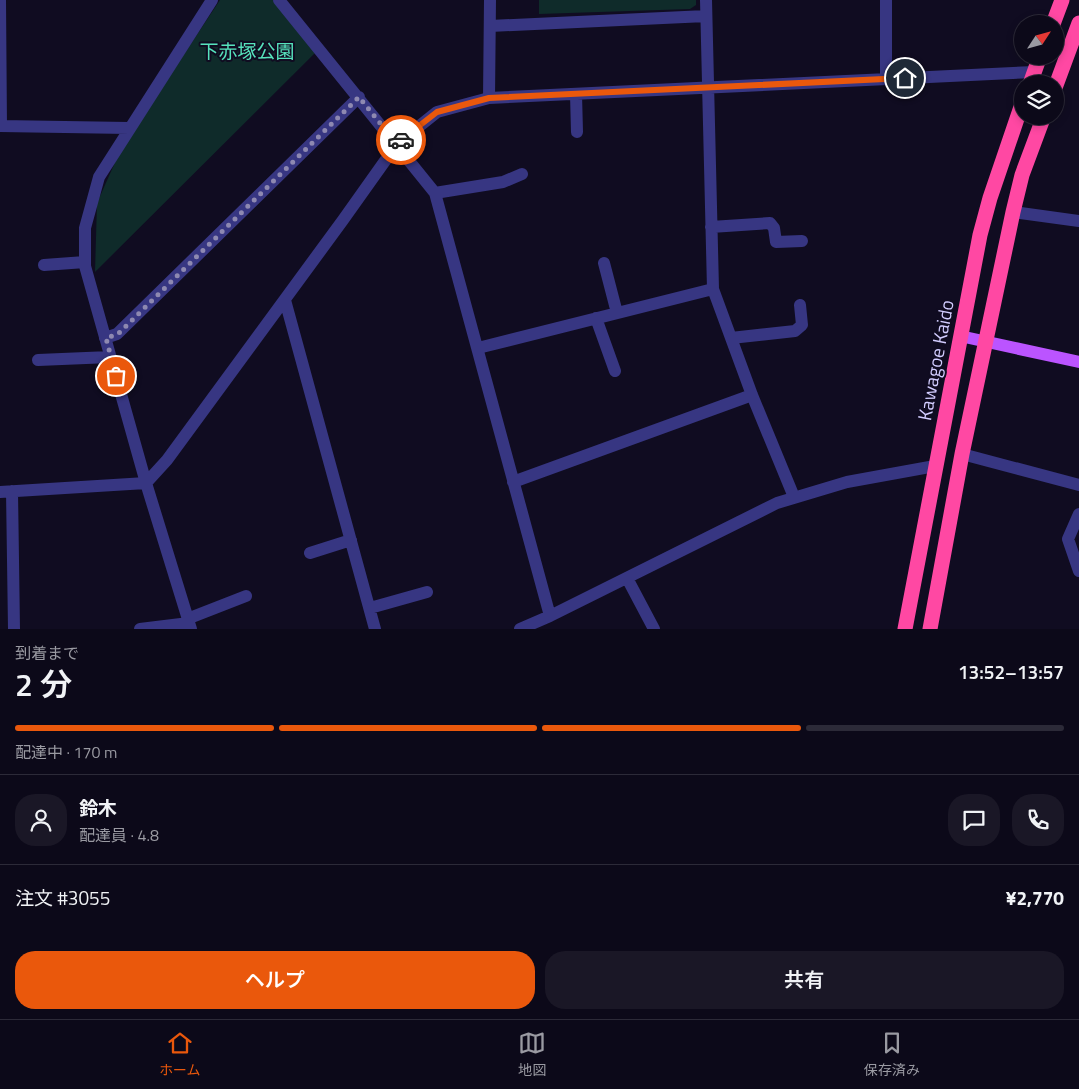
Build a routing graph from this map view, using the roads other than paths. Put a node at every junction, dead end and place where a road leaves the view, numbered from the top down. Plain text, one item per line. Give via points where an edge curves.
1 (0, 0) edge
2 (212, 0) edge
3 (279, 0) edge
4 (490, 0) edge
5 (706, 0) edge
6 (886, 0) edge
7 (1062, 0) edge
8 (1056, 15) edge
9 (706, 16) junction
10 (1079, 23) edge
11 (490, 26) junction
12 (1060, 75) edge
13 (1014, 78) edge
14 (886, 79) junction
15 (706, 89) junction
16 (576, 94) junction
17 (359, 97) junction
18 (489, 98) junction
19 (1015, 125) edge
20 (1041, 125) edge
21 (0, 126) edge
22 (129, 128) junction
23 (577, 132) dead end
24 (397, 144) junction
25 (522, 174) dead end
26 (435, 193) junction
27 (1013, 212) junction
28 (1079, 221) edge
29 (711, 227) junction
30 (802, 241) dead end
31 (85, 262) junction
32 (604, 263) dead end
33 (44, 265) dead end
34 (713, 289) junction
35 (285, 300) junction
36 (800, 306) dead end
37 (617, 313) junction
38 (596, 318) junction
39 (960, 336) junction
40 (106, 338) junction
41 (731, 338) junction
42 (985, 341) junction
43 (478, 348) junction
44 (110, 357) junction
45 (38, 360) dead end
46 (1079, 362) edge
47 (615, 372) dead end
48 (752, 395) junction
49 (962, 454) junction
50 (936, 466) junction
51 (514, 482) junction
52 (146, 484) junction
53 (1079, 485) edge
54 (6, 492) edge
55 (794, 497) junction
56 (1079, 514) edge
57 (352, 540) junction
58 (310, 553) dead end
59 (1079, 571) edge
60 (628, 578) junction
61 (427, 592) dead end
62 (246, 596) dead end
63 (13, 599) junction
64 (0, 600) edge
65 (370, 608) junction
66 (550, 616) junction
67 (189, 624) edge
68 (14, 629) edge
69 (140, 629) edge
70 (375, 629) edge
71 (520, 629) edge
72 (654, 629) edge
73 (905, 629) edge
74 (930, 629) edge

1 - 21 street
2 - 22 street
3 - 17 street
4 - 11 street
5 - 9 street
6 - 14 street
7 - 8 highway
9 - 11 street
9 - 15 street
10 - 12 highway
11 - 18 street
13 - 14 street
14 - 15 street
15 - 16 street
15 - 29 street
16 - 18 street
16 - 23 street
17 - 24 street
17 - 40 street via 118,334
18 - 24 street via 437,112
19 - 39 highway, Kawagoe Kaido via 982,226
20 - 27 highway via 1022,175
21 - 22 street
22 - 31 street via 99,177 85,228
24 - 26 street
24 - 35 street
25 - 26 street via 503,182
26 - 43 street
27 - 28 street
27 - 42 highway
29 - 30 street via 770,223 776,242
29 - 34 street
31 - 33 street
31 - 40 street
32 - 37 street
34 - 37 street
34 - 41 street
35 - 52 street
35 - 57 street
36 - 41 street via 802,325 794,331
37 - 38 street
38 - 43 street
38 - 47 street
39 - 42 main road
39 - 50 highway, Kawagoe Kaido
40 - 44 street
41 - 48 street
42 - 46 main road
42 - 49 highway
43 - 51 street
44 - 45 street
44 - 52 street
48 - 51 street
48 - 55 street
49 - 53 street
49 - 74 highway
50 - 55 street via 847,482
50 - 73 highway, Kawagoe Kaido
51 - 66 street
52 - 54 street
52 - 67 street
54 - 63 street
55 - 60 street
56 - 59 street via 1068,539
57 - 58 street
57 - 65 street
60 - 66 street
60 - 72 street
61 - 65 street
62 - 67 street
63 - 64 street
63 - 68 street
65 - 70 street
66 - 71 street
67 - 69 street

